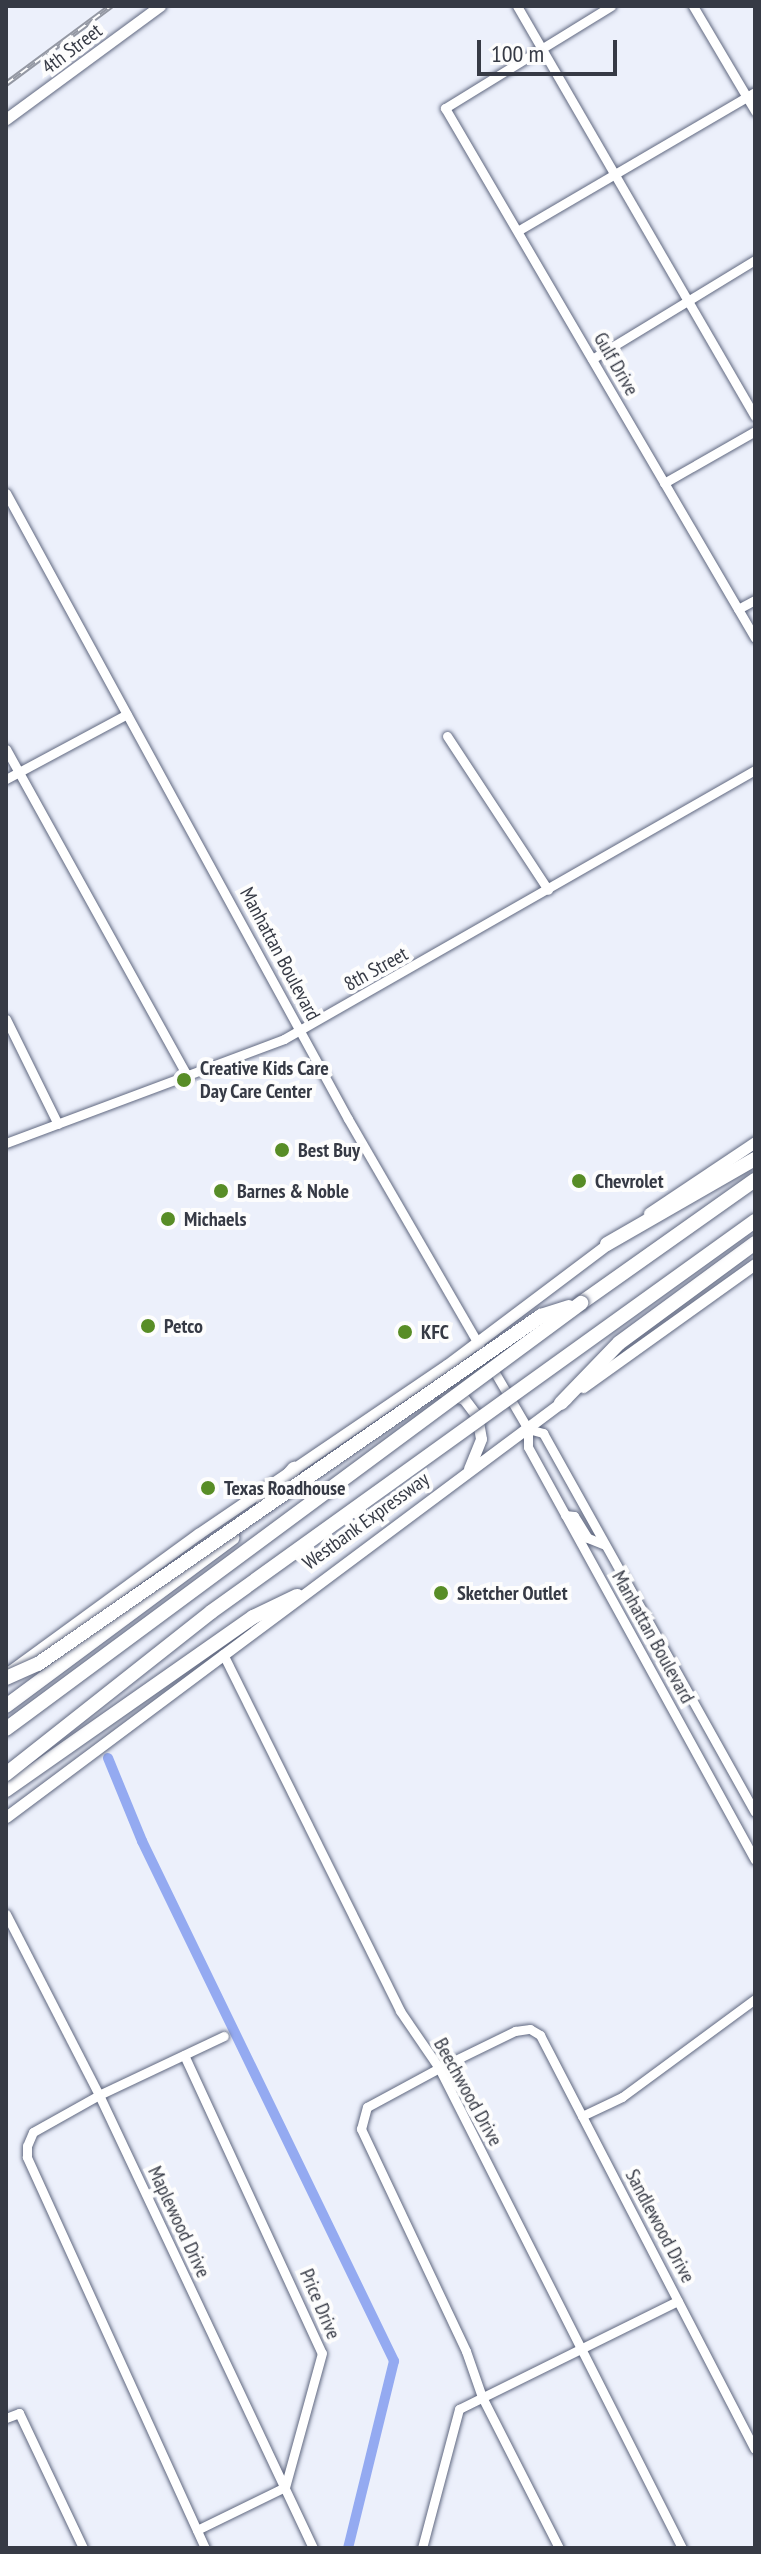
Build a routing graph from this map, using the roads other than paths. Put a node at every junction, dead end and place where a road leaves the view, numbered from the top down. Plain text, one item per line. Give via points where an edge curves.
1 (160, 6) edge
2 (517, 6) edge
3 (611, 6) edge
4 (693, 6) edge
5 (541, 47) junction
6 (751, 94) edge
7 (755, 111) edge
8 (6, 119) edge
9 (614, 174) junction
10 (519, 230) junction
11 (755, 260) edge
12 (688, 300) junction
13 (592, 359) junction
14 (755, 416) edge
15 (755, 431) edge
16 (664, 483) junction
17 (6, 493) edge
18 (755, 600) edge
19 (738, 609) junction
20 (755, 638) edge
21 (127, 714) junction
22 (447, 736) dead end
23 (6, 749) edge
24 (755, 770) edge
25 (18, 772) junction
26 (6, 779) edge
27 (548, 890) junction
28 (6, 1019) edge
29 (301, 1031) junction
30 (187, 1075) junction
31 (58, 1124) junction
32 (755, 1142) edge
33 (6, 1143) edge
34 (755, 1159) edge
35 (755, 1180) edge
36 (755, 1221) edge
37 (755, 1243) edge
38 (607, 1244) junction
39 (755, 1264) edge
40 (581, 1303) junction
41 (477, 1342) junction
42 (417, 1385) junction
43 (561, 1403) junction
44 (528, 1429) junction
45 (294, 1469) junction
46 (469, 1469) junction
47 (565, 1515) junction
48 (605, 1545) junction
49 (297, 1596) joint
50 (220, 1648) junction
51 (6, 1676) edge
52 (6, 1706) edge
53 (6, 1729) edge
54 (6, 1774) edge
55 (6, 1790) edge
56 (755, 1812) edge
57 (6, 1817) edge
58 (742, 1837) junction
59 (755, 1847) edge
60 (755, 1860) edge
61 (6, 1914) edge
62 (755, 1999) edge
63 (224, 2036) dead end
64 (184, 2055) junction
65 (439, 2068) junction
66 (99, 2095) junction
67 (582, 2116) junction
68 (678, 2301) junction
69 (581, 2352) junction
70 (482, 2397) junction
71 (6, 2418) edge
72 (755, 2449) edge
73 (285, 2487) junction
74 (197, 2530) junction
75 (83, 2548) edge
76 (205, 2548) edge
77 (313, 2548) edge
78 (423, 2548) edge
79 (559, 2548) edge
80 (682, 2548) edge

1 - 8 main road, 4th Street
2 - 5 street
3 - 5 street
4 - 6 street
5 - 9 street
5 - 10 street, Gulf Drive via 445,108
6 - 7 street
6 - 9 street
9 - 10 street
9 - 12 street
10 - 13 street, Gulf Drive
11 - 12 street
12 - 13 street
12 - 14 street
13 - 16 street, Gulf Drive
15 - 16 street
16 - 19 street, Gulf Drive
17 - 21 street, Manhattan Boulevard
18 - 19 street
19 - 20 street, Gulf Drive
21 - 25 street
21 - 29 street, Manhattan Boulevard
22 - 27 street
23 - 25 street
24 - 27 street, 8th Street
25 - 26 street
25 - 30 street
27 - 29 street, 8th Street
28 - 31 street
29 - 30 street, 8th Street
29 - 41 street, Manhattan Boulevard
30 - 31 street, 8th Street
31 - 33 street, 8th Street
32 - 38 main road
34 - 38 highway
35 - 40 highway
36 - 54 highway, Westbank Expressway, bridge via 211,1612
37 - 43 highway via 619,1343
38 - 41 main road
39 - 43 main road, Westbank Expressway
40 - 51 highway, bridge via 541,1316 38,1664
40 - 53 highway, bridge
41 - 42 main road
41 - 44 street, Manhattan Boulevard
42 - 45 main road
42 - 46 main road via 453,1394 474,1410 481,1434
43 - 44 main road, Westbank Expressway
44 - 46 main road, Westbank Expressway
44 - 47 street, Manhattan Boulevard via 528,1447
44 - 48 street, Manhattan Boulevard via 543,1433
45 - 51 main road
45 - 52 highway via 241,1531
46 - 49 main road, Westbank Expressway
47 - 48 street via 574,1516 588,1538
47 - 58 street, Manhattan Boulevard
48 - 56 street, Manhattan Boulevard
49 - 50 highway
50 - 55 highway
50 - 57 main road
50 - 65 street, Beechwood Drive via 400,2011
58 - 59 street
58 - 60 street, Manhattan Boulevard
61 - 66 street, Maplewood Drive
62 - 67 street via 622,2097
63 - 64 street
64 - 66 street
64 - 73 street, Price Drive via 321,2345
65 - 67 street, Sandlewood Drive via 525,2029 540,2035
65 - 69 street, Beechwood Drive
65 - 70 street via 374,2102 362,2114 361,2129 466,2351
66 - 73 street, Maplewood Drive
66 - 74 street via 33,2132 27,2157
67 - 68 street, Sandlewood Drive
68 - 69 street
68 - 72 street, Sandlewood Drive
69 - 70 street
69 - 80 street, Beechwood Drive
70 - 78 street via 455,2413
70 - 79 street
71 - 75 street via 19,2413
73 - 74 street
73 - 77 street, Maplewood Drive
74 - 76 street

